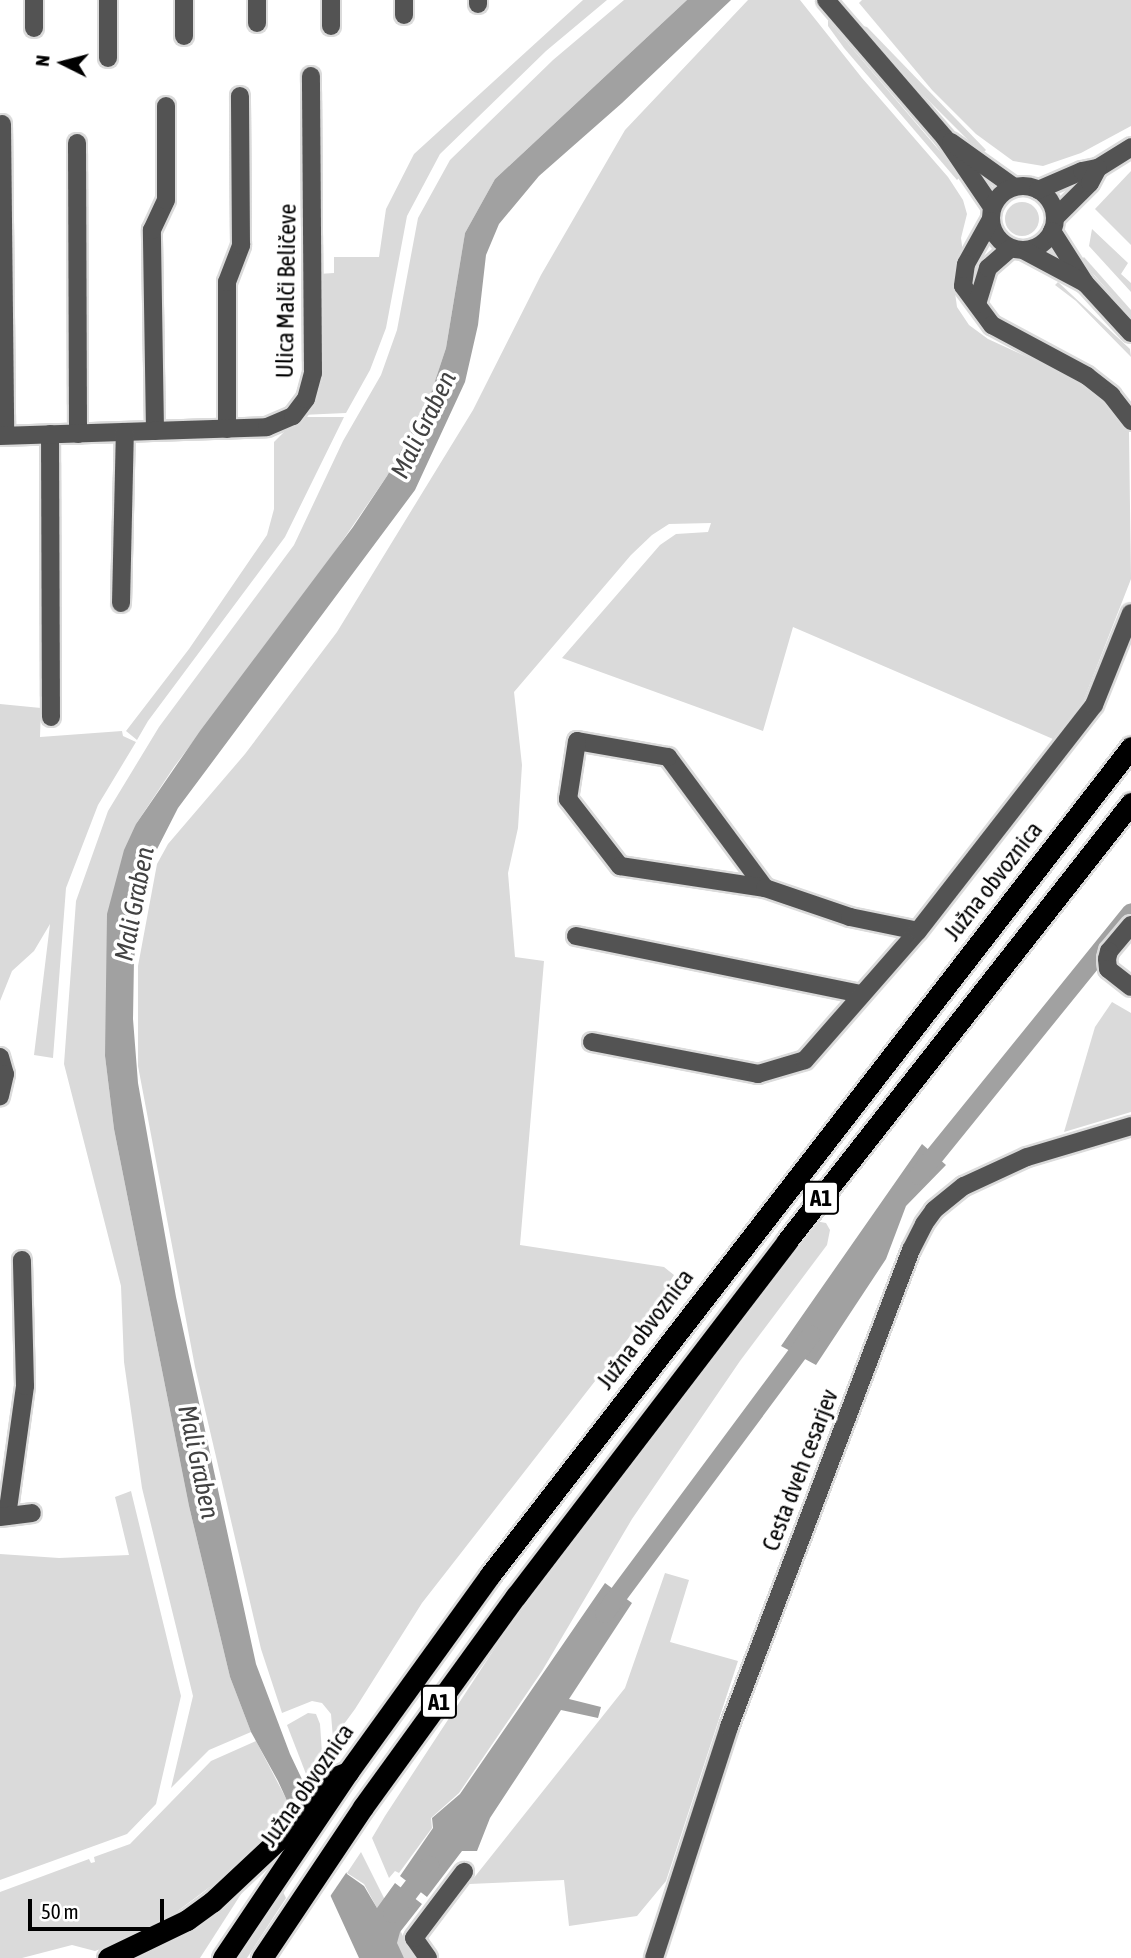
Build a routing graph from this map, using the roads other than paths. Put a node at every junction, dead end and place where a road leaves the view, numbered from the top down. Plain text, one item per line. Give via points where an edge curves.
1 (34, 0) edge
2 (108, 0) edge
3 (184, 0) edge
4 (257, 0) edge
5 (331, 0) edge
6 (826, 0) edge
7 (257, 23) dead end
8 (331, 26) dead end
9 (34, 27) dead end
10 (184, 36) dead end
11 (108, 58) dead end
12 (311, 76) dead end
13 (240, 96) dead end
14 (166, 106) dead end
15 (2, 124) dead end
16 (945, 138) junction
17 (77, 143) dead end
18 (1131, 147) edge
19 (1098, 168) junction
20 (1014, 187) junction
21 (1038, 190) junction
22 (991, 214) junction
23 (1054, 224) junction
24 (1018, 249) junction
25 (1085, 284) junction
26 (977, 304) junction
27 (1131, 333) edge
28 (1131, 421) edge
29 (226, 429) junction
30 (155, 431) junction
31 (125, 432) junction
32 (50, 434) junction
33 (78, 434) junction
34 (2, 435) edge
35 (121, 603) dead end
36 (1131, 613) edge
37 (51, 718) dead end
38 (1131, 747) edge
39 (1131, 803) edge
40 (765, 888) junction
41 (1131, 925) edge
42 (918, 931) junction
43 (576, 936) dead end
44 (1131, 987) edge
45 (862, 995) junction
46 (592, 1042) dead end
47 (0, 1057) edge
48 (0, 1096) edge
49 (1131, 1126) edge
50 (22, 1260) dead end
51 (8, 1465) edge
52 (32, 1513) dead end
53 (4, 1517) edge
54 (348, 1772) junction
55 (464, 1872) dead end
56 (108, 1958) edge
57 (223, 1958) edge
58 (262, 1958) edge
59 (428, 1958) edge
60 (654, 1958) edge

1 - 9 street
2 - 11 street
3 - 10 street
4 - 7 street
5 - 8 street
6 - 16 street
12 - 29 street, Ulica Malči Beličeve via 311,387 286,421
13 - 29 street via 241,245 227,282
14 - 30 street via 166,200 152,230
15 - 34 street
16 - 20 street
16 - 22 street
17 - 33 street
18 - 19 street
19 - 21 street
19 - 23 street
20 - 21 street
20 - 22 street via 1003,192
21 - 23 street via 1048,198
22 - 24 street via 999,240
22 - 26 street via 963,279
23 - 24 street via 1038,246
23 - 25 street
24 - 25 street
24 - 26 street via 988,268
25 - 27 street
26 - 28 street via 1000,331 1097,383
29 - 30 street, Ulica Malči Beličeve
30 - 31 street, Ulica Malči Beličeve
31 - 33 street, Ulica Malči Beličeve
31 - 35 street
32 - 33 street, Ulica Malči Beličeve
32 - 34 street, Ulica Malči Beličeve
32 - 37 street
36 - 42 street via 1094,705
38 - 54 highway, Južna obvoznica / A1 via 523,1531
39 - 58 highway, A1 via 778,1252 516,1596
40 - 40 street via 620,866 568,799 577,741 668,757
40 - 42 street via 850,917
41 - 44 street via 1107,959 1108,969
42 - 45 street
43 - 45 street
45 - 46 street via 805,1060 758,1074
47 - 48 street via 5,1074
49 - 60 street, Cesta dveh cesarjev via 1027,1157 964,1186 924,1224 729,1727
50 - 51 street via 25,1385
51 - 53 street
52 - 53 street
54 - 56 highway via 322,1783 265,1854 212,1902 187,1920
54 - 57 highway, Južna obvoznica / A1
55 - 59 street via 414,1938

